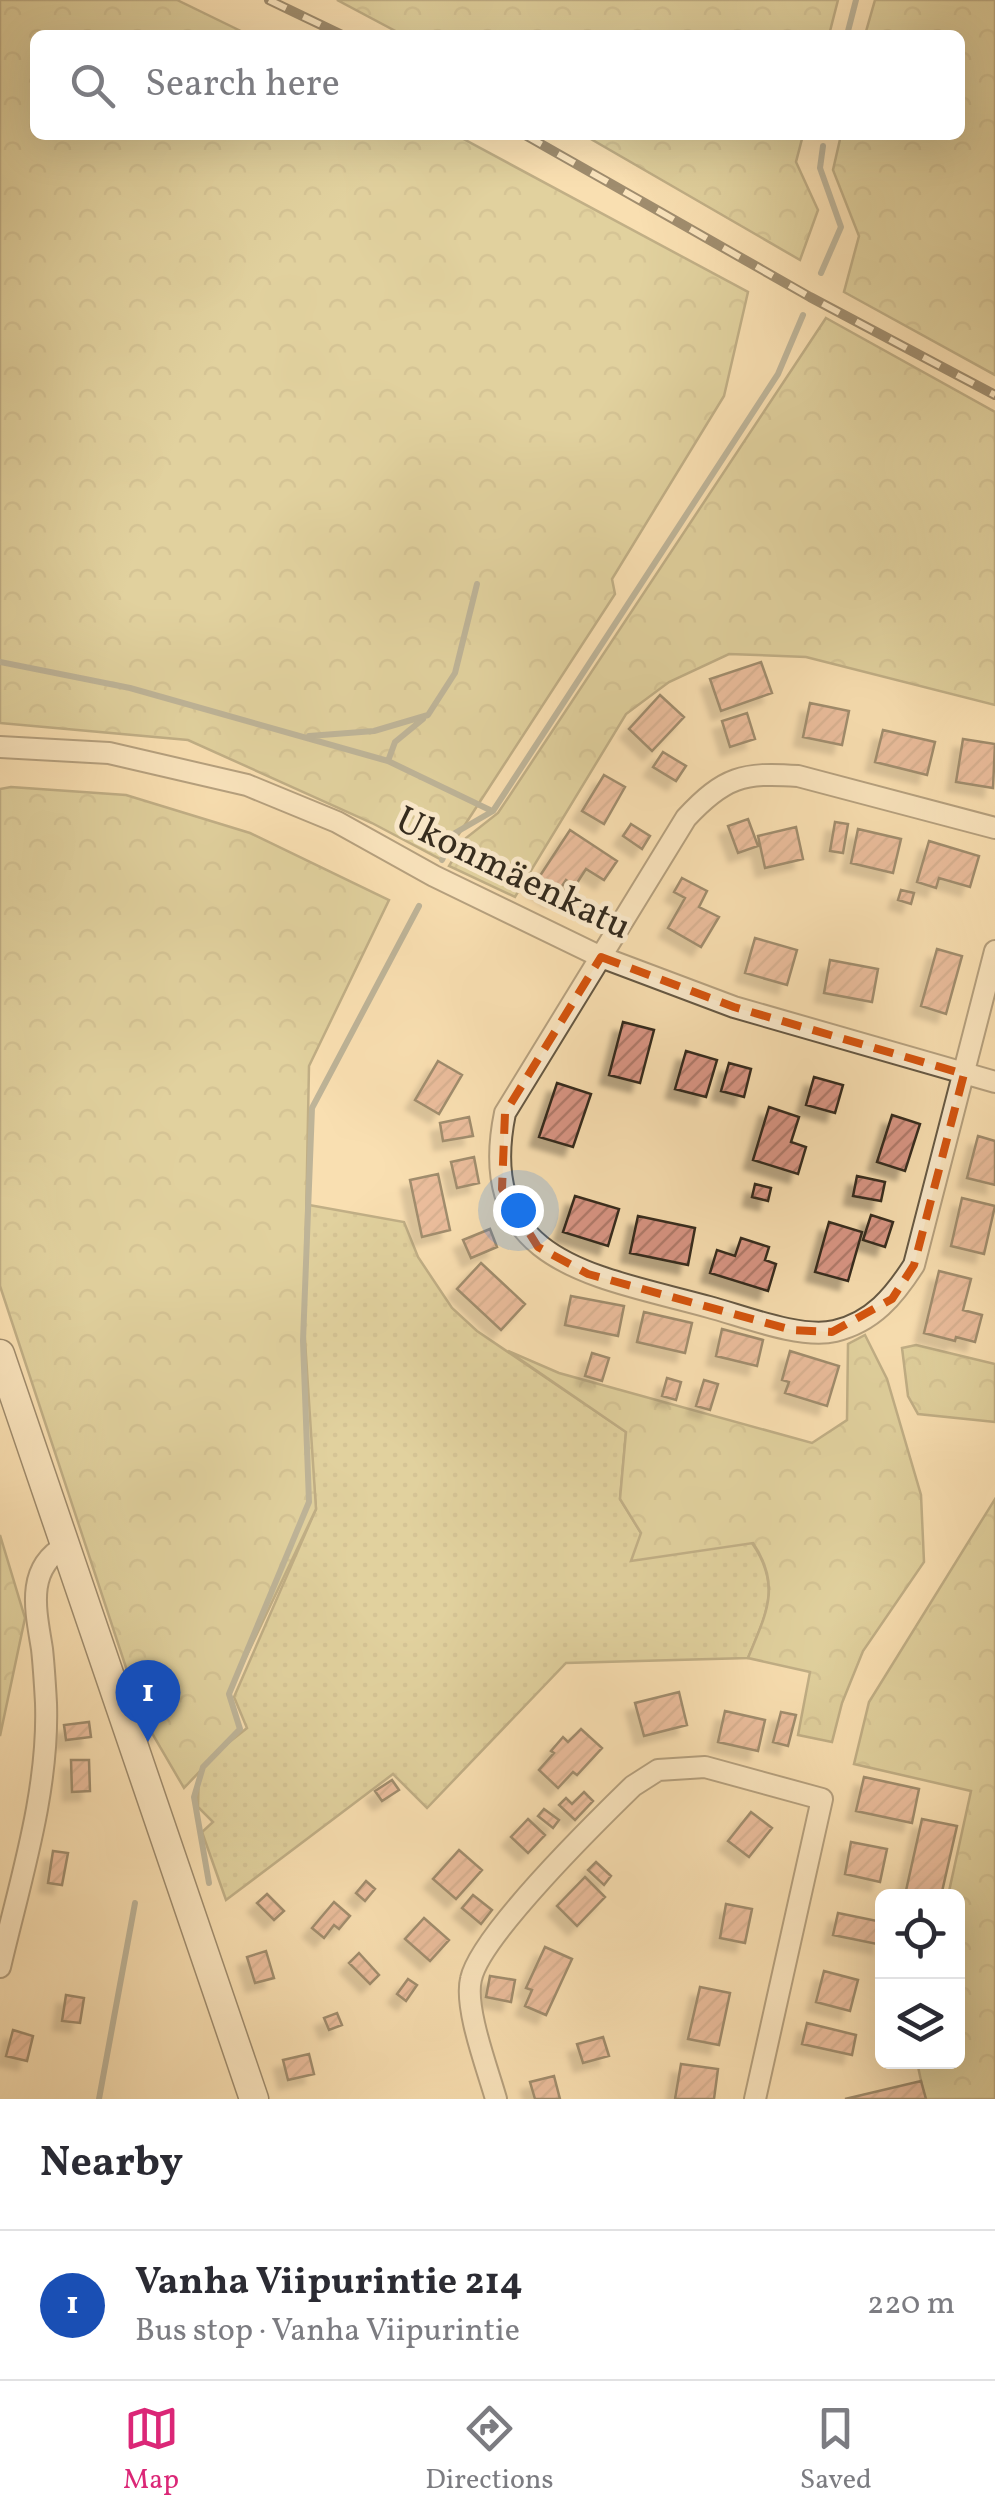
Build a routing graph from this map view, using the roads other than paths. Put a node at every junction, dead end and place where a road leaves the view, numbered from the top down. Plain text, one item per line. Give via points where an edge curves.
1 (0, 748) edge
2 (995, 828) edge
3 (995, 951) edge
4 (601, 957) junction
5 (964, 1074) junction
6 (995, 1082) edge
7 (0, 1354) edge
8 (65, 1546) junction
9 (0, 1968) edge
10 (254, 2099) edge
11 (496, 2099) edge
12 (755, 2099) edge

1 - 4 street, Ukonmäenkatu via 109,753 247,784
2 - 4 street via 798,776 736,777 686,818
3 - 5 street
4 - 5 street, Ukonmäenkatu via 734,1007
4 - 5 street via 505,1112 498,1148 502,1188 518,1222 538,1247 588,1274 792,1330 832,1332 865,1320 892,1299 914,1265
5 - 6 street, Ukonmäenkatu
7 - 8 street
8 - 9 street via 43,1566 34,1593 46,1700 40,1786
8 - 10 street
11 - 12 street via 473,2018 470,1980 489,1941 632,1786 658,1770 705,1767 822,1799

